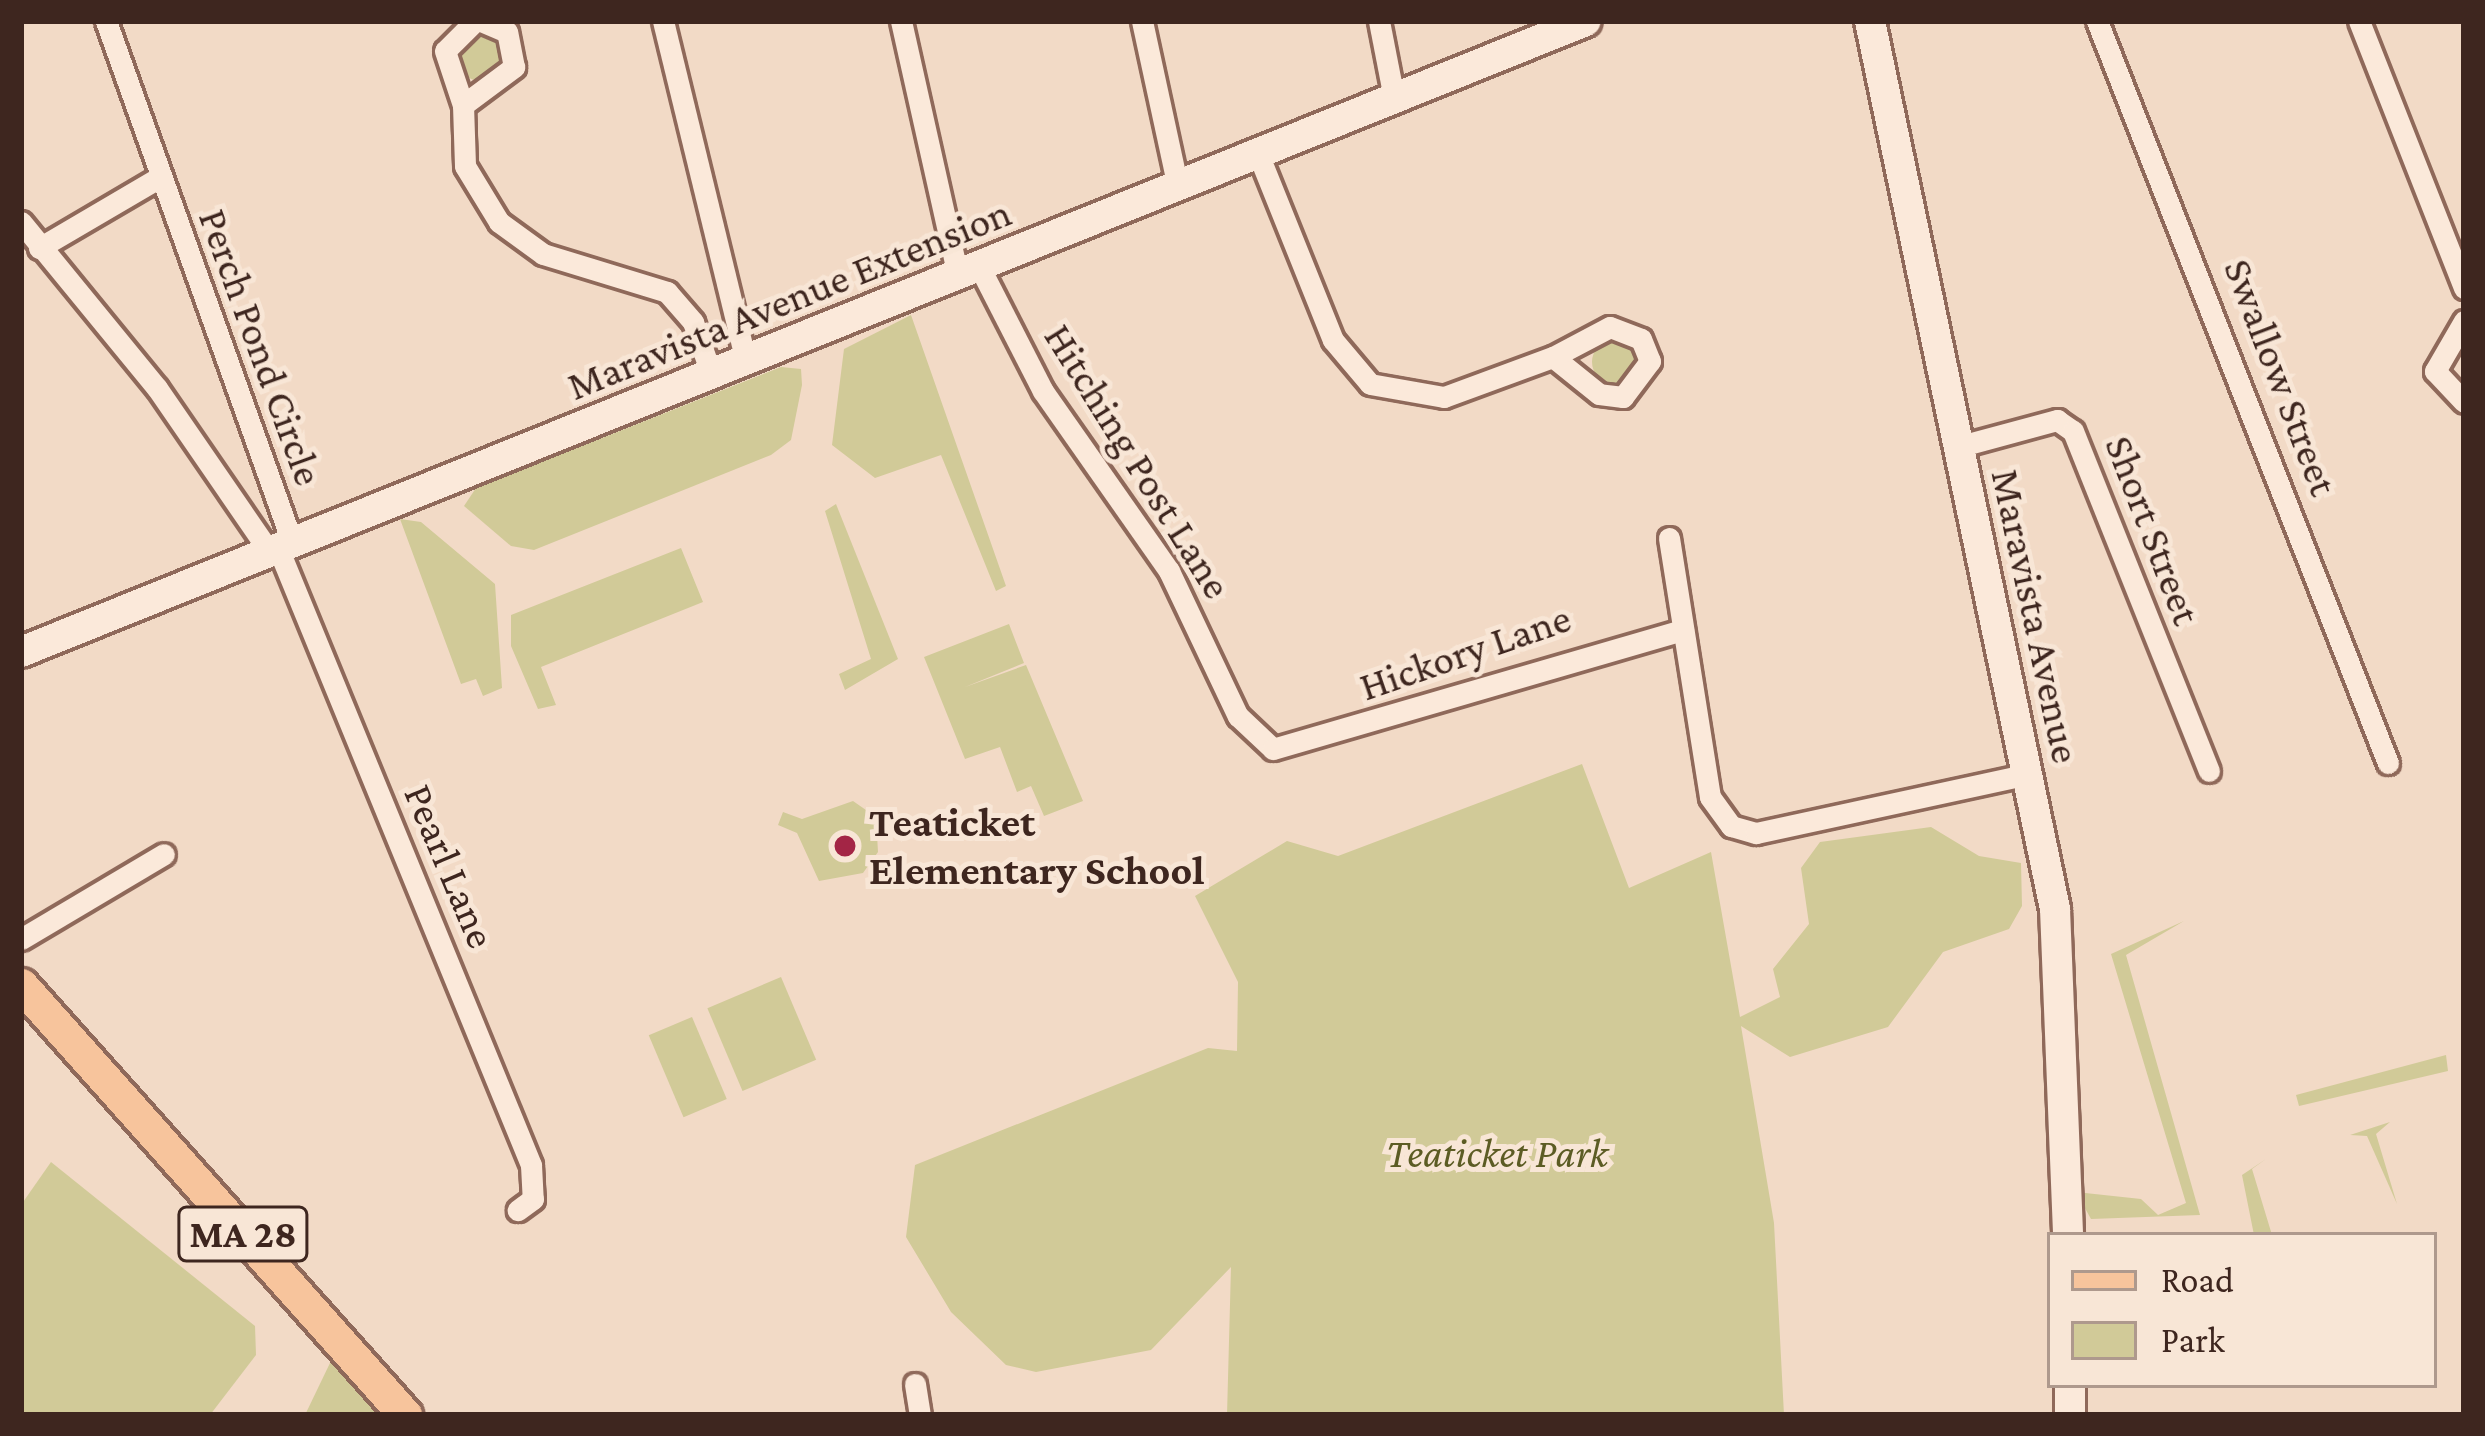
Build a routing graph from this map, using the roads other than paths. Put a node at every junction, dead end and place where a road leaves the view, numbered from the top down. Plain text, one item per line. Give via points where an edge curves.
1 (106, 21) edge
2 (478, 21) edge
3 (663, 21) edge
4 (901, 21) edge
5 (1142, 21) edge
6 (1379, 21) edge
7 (1586, 21) edge
8 (1870, 21) edge
9 (2097, 21) edge
10 (2359, 21) edge
11 (1394, 98) junction
12 (463, 105) junction
13 (1258, 156) junction
14 (160, 177) junction
15 (1178, 188) junction
16 (21, 222) edge
17 (39, 248) junction
18 (969, 272) junction
19 (2464, 288) edge
20 (2464, 321) edge
21 (1552, 358) dead end
22 (746, 362) junction
23 (712, 376) junction
24 (2464, 402) edge
25 (1957, 447) junction
26 (1670, 538) dead end
27 (280, 547) junction
28 (1683, 630) junction
29 (21, 652) edge
30 (1273, 749) joint
31 (2389, 763) dead end
32 (2210, 771) dead end
33 (2027, 774) junction
34 (164, 854) dead end
35 (21, 939) edge
36 (21, 985) edge
37 (518, 1210) dead end
38 (2068, 1232) edge
39 (915, 1384) dead end
40 (405, 1415) edge
41 (920, 1415) edge

1 - 14 street, Perch Pond Circle
2 - 12 street via 445,50
2 - 12 street via 507,32 514,67
3 - 22 street
4 - 18 street, Hitching Post Lane
5 - 15 street
6 - 11 street
7 - 11 main road, Maravista Avenue Extension
8 - 25 main road, Maravista Avenue
9 - 31 street, Swallow Street
10 - 19 street
11 - 13 main road, Maravista Avenue Extension
12 - 23 street via 465,166 499,222 543,254 667,292 693,322
13 - 15 main road, Maravista Avenue Extension
13 - 21 street via 1339,352 1370,384 1444,397
14 - 17 street, Perch Pond Circle
14 - 27 street, Perch Pond Circle
15 - 18 main road, Maravista Avenue Extension
16 - 17 street, Perch Pond Circle
17 - 27 street, Perch Pond Circle
18 - 22 main road, Maravista Avenue Extension
18 - 30 street, Hitching Post Lane via 1169,571 1238,716
20 - 24 street via 2435,371
22 - 23 main road, Maravista Avenue Extension
23 - 27 main road, Maravista Avenue Extension
25 - 32 street, Short Street via 2057,420 2073,431
25 - 33 main road, Maravista Avenue
26 - 28 street
27 - 29 main road, Maravista Avenue Extension
27 - 37 street, Pearl Lane via 531,1165 533,1198
28 - 30 street, Hickory Lane
28 - 33 street via 1710,797 1743,831
33 - 38 main road, Maravista Avenue via 2060,943
34 - 35 street
36 - 40 main road, MA 28
39 - 41 street

